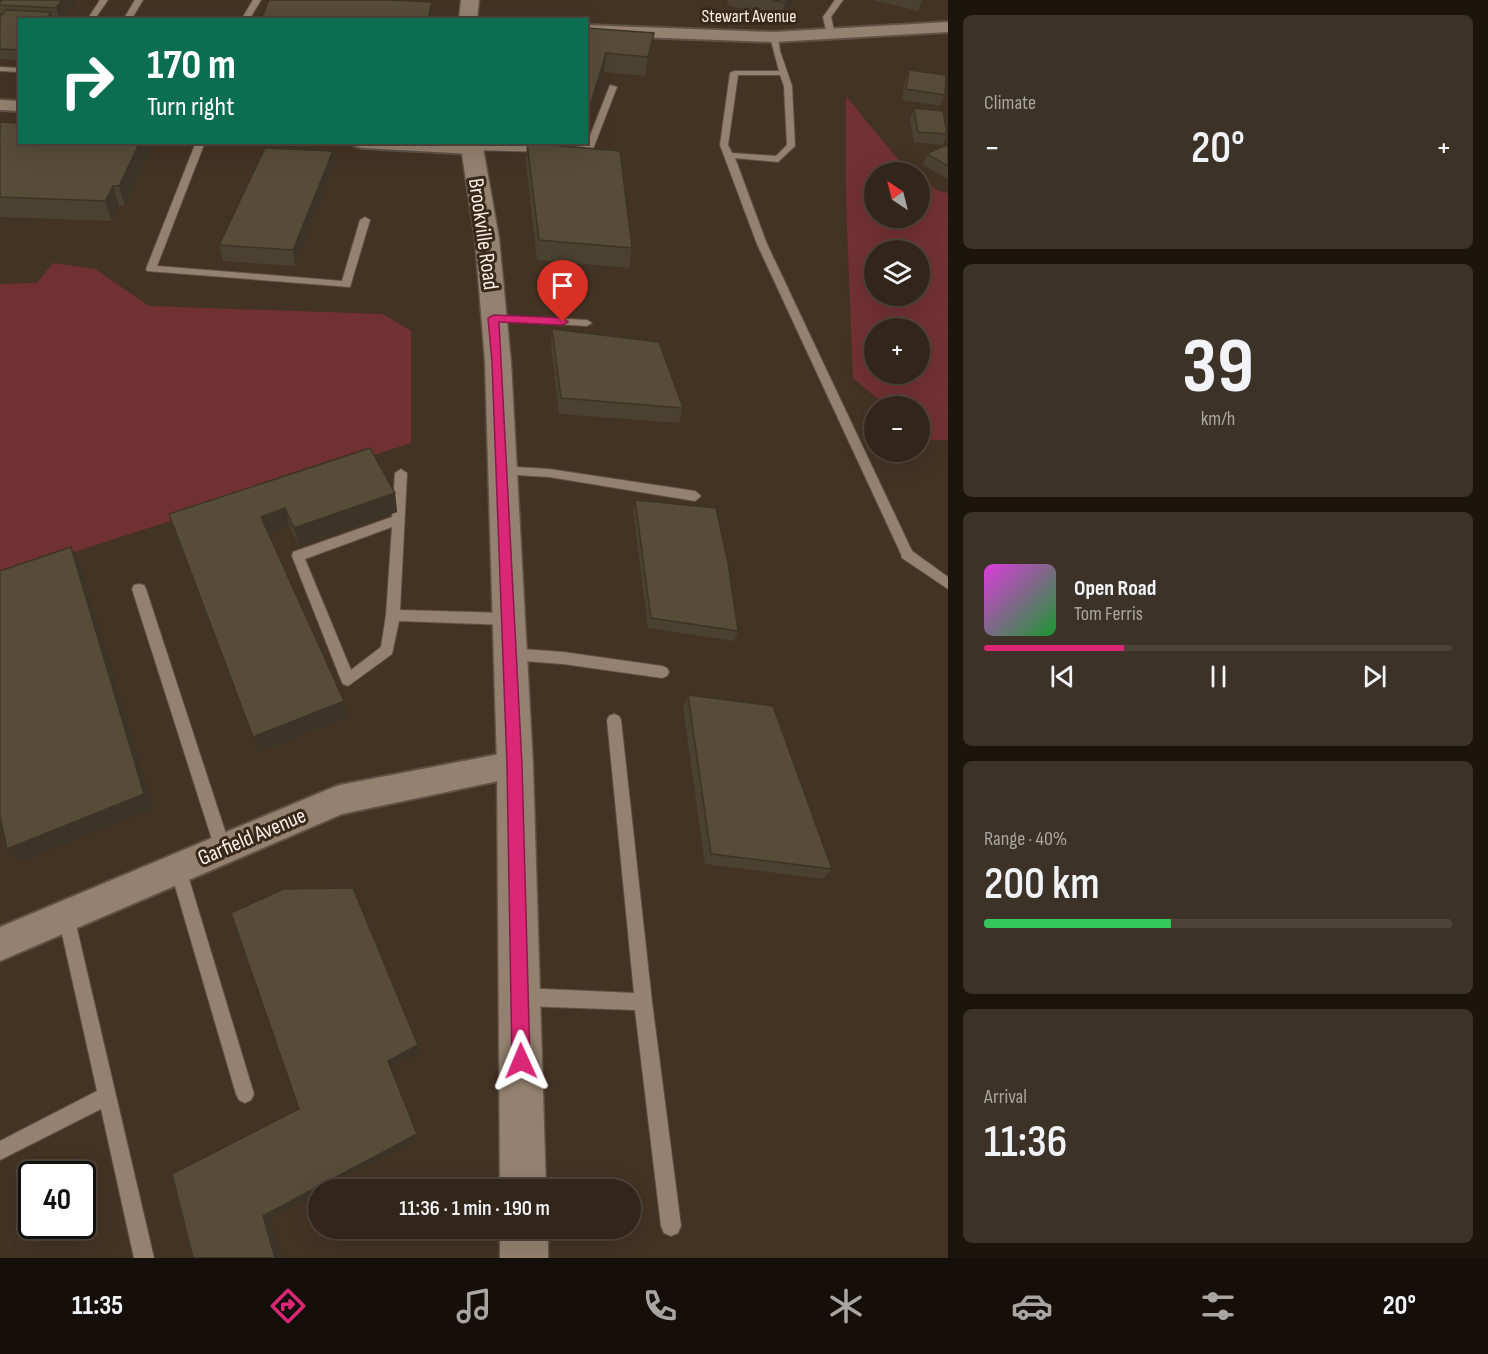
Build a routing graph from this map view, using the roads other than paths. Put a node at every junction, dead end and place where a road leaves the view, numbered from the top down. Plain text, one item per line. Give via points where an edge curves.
1 (104, 0) edge
2 (139, 0) edge
3 (257, 0) edge
4 (470, 0) edge
5 (839, 0) edge
6 (91, 18) edge
7 (128, 18) edge
8 (246, 18) edge
9 (468, 18) edge
10 (948, 27) edge
11 (588, 30) edge
12 (831, 35) junction
13 (774, 37) junction
14 (0, 69) edge
15 (18, 70) edge
16 (783, 72) junction
17 (613, 87) dead end
18 (0, 105) edge
19 (18, 105) edge
20 (200, 144) edge
21 (435, 144) edge
22 (471, 145) edge
23 (555, 149) edge
24 (566, 149) edge
25 (729, 154) junction
26 (365, 220) dead end
27 (494, 318) junction
28 (587, 323) dead end
29 (501, 470) junction
30 (401, 473) dead end
31 (694, 496) dead end
32 (398, 520) junction
33 (948, 584) edge
34 (139, 590) dead end
35 (393, 615) junction
36 (508, 619) junction
37 (509, 654) junction
38 (662, 672) dead end
39 (614, 720) dead end
40 (514, 765) junction
41 (223, 849) junction
42 (178, 868) junction
43 (66, 916) junction
44 (0, 944) edge
45 (519, 997) junction
46 (643, 1002) junction
47 (245, 1094) dead end
48 (107, 1096) junction
49 (0, 1151) edge
50 (523, 1179) edge
51 (671, 1226) dead end
52 (524, 1239) edge
53 (144, 1258) edge
54 (524, 1258) edge

1 - 6 lane
2 - 7 lane
3 - 8 lane
4 - 9 street
5 - 12 lane via 827,17
10 - 12 street, Stewart Avenue
11 - 13 street, Stewart Avenue
12 - 13 street, Stewart Avenue
13 - 16 lane
14 - 15 lane
16 - 25 lane via 734,74 724,145
16 - 25 lane via 788,86 791,146 778,159
17 - 24 lane via 589,149
18 - 19 street
20 - 26 lane via 151,269 346,285
21 - 22 street
22 - 23 lane
22 - 27 street, Brookville Road via 487,238
25 - 33 lane via 762,244 906,554
27 - 28 lane
27 - 29 street, Brookville Road
29 - 31 lane via 549,473
29 - 36 street, Brookville Road
30 - 32 lane
32 - 35 lane
32 - 35 lane via 298,556 348,680 387,650
34 - 41 lane
35 - 36 lane
36 - 37 street, Brookville Road
37 - 38 lane
37 - 40 street, Brookville Road
39 - 46 lane
40 - 41 street, Garfield Avenue via 340,800
40 - 45 street, Brookville Road
41 - 42 street, Garfield Avenue
42 - 43 street, Garfield Avenue
42 - 47 lane
43 - 44 street, Garfield Avenue
43 - 48 lane
45 - 46 lane
45 - 50 street, Brookville Road
46 - 51 lane
48 - 49 lane
48 - 53 lane
52 - 54 street

